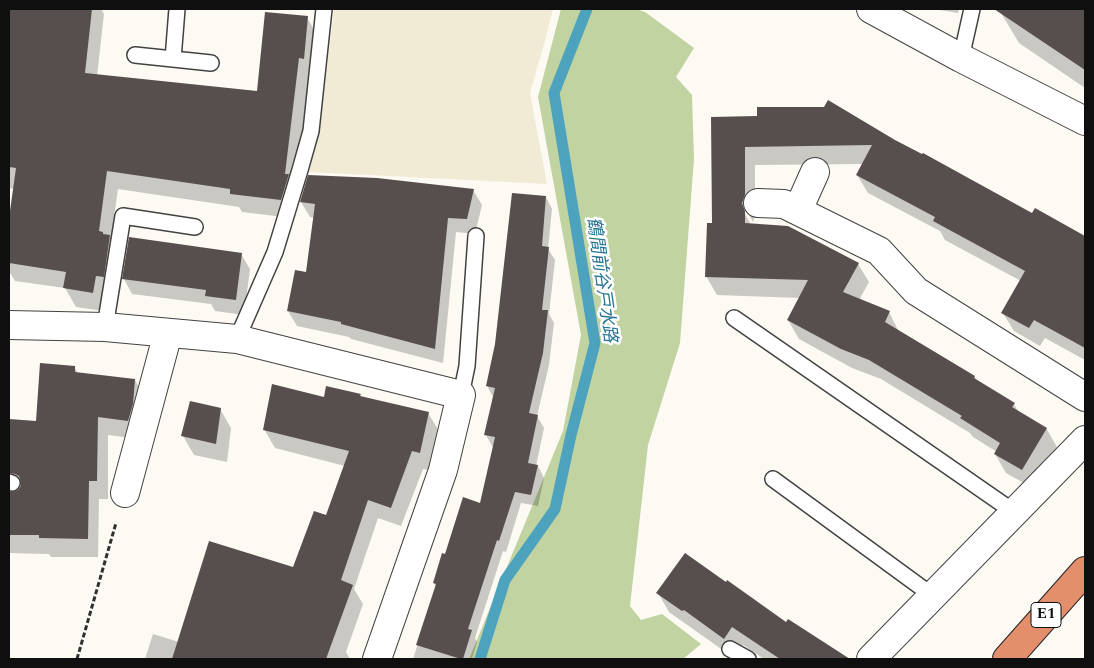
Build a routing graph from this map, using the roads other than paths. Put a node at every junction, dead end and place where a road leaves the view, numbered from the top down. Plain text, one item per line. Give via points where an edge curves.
1 (178, 9) edge
2 (324, 9) edge
3 (871, 9) edge
4 (972, 9) edge
5 (135, 55) dead end
6 (962, 58) junction
7 (173, 59) junction
8 (211, 63) dead end
9 (1085, 120) edge
10 (815, 172) dead end
11 (758, 203) dead end
12 (798, 210) junction
13 (195, 227) dead end
14 (476, 236) dead end
15 (734, 318) dead end
16 (9, 325) edge
17 (105, 327) junction
18 (168, 333) junction
19 (237, 339) junction
20 (461, 394) junction
21 (1085, 397) edge
22 (1085, 440) edge
23 (773, 480) dead end
24 (125, 494) road end
25 (1014, 512) junction
26 (1085, 571) edge
27 (932, 596) junction
28 (730, 649) dead end
29 (377, 659) edge
30 (748, 659) edge
31 (871, 659) edge
32 (1006, 659) edge

1 - 7 lane
2 - 19 lane via 309,138 275,252
3 - 6 street
4 - 6 lane
5 - 7 lane
6 - 9 street
7 - 8 lane
10 - 12 street
11 - 12 street via 784,204
12 - 21 street via 879,251 916,291
13 - 17 lane via 123,216
14 - 20 lane via 467,366
15 - 25 lane
16 - 17 street
17 - 18 street
18 - 19 street
18 - 24 street
19 - 20 street
20 - 29 street via 443,470
22 - 25 street
23 - 27 lane
25 - 27 street
26 - 32 highway, E1
27 - 31 street
28 - 30 lane

